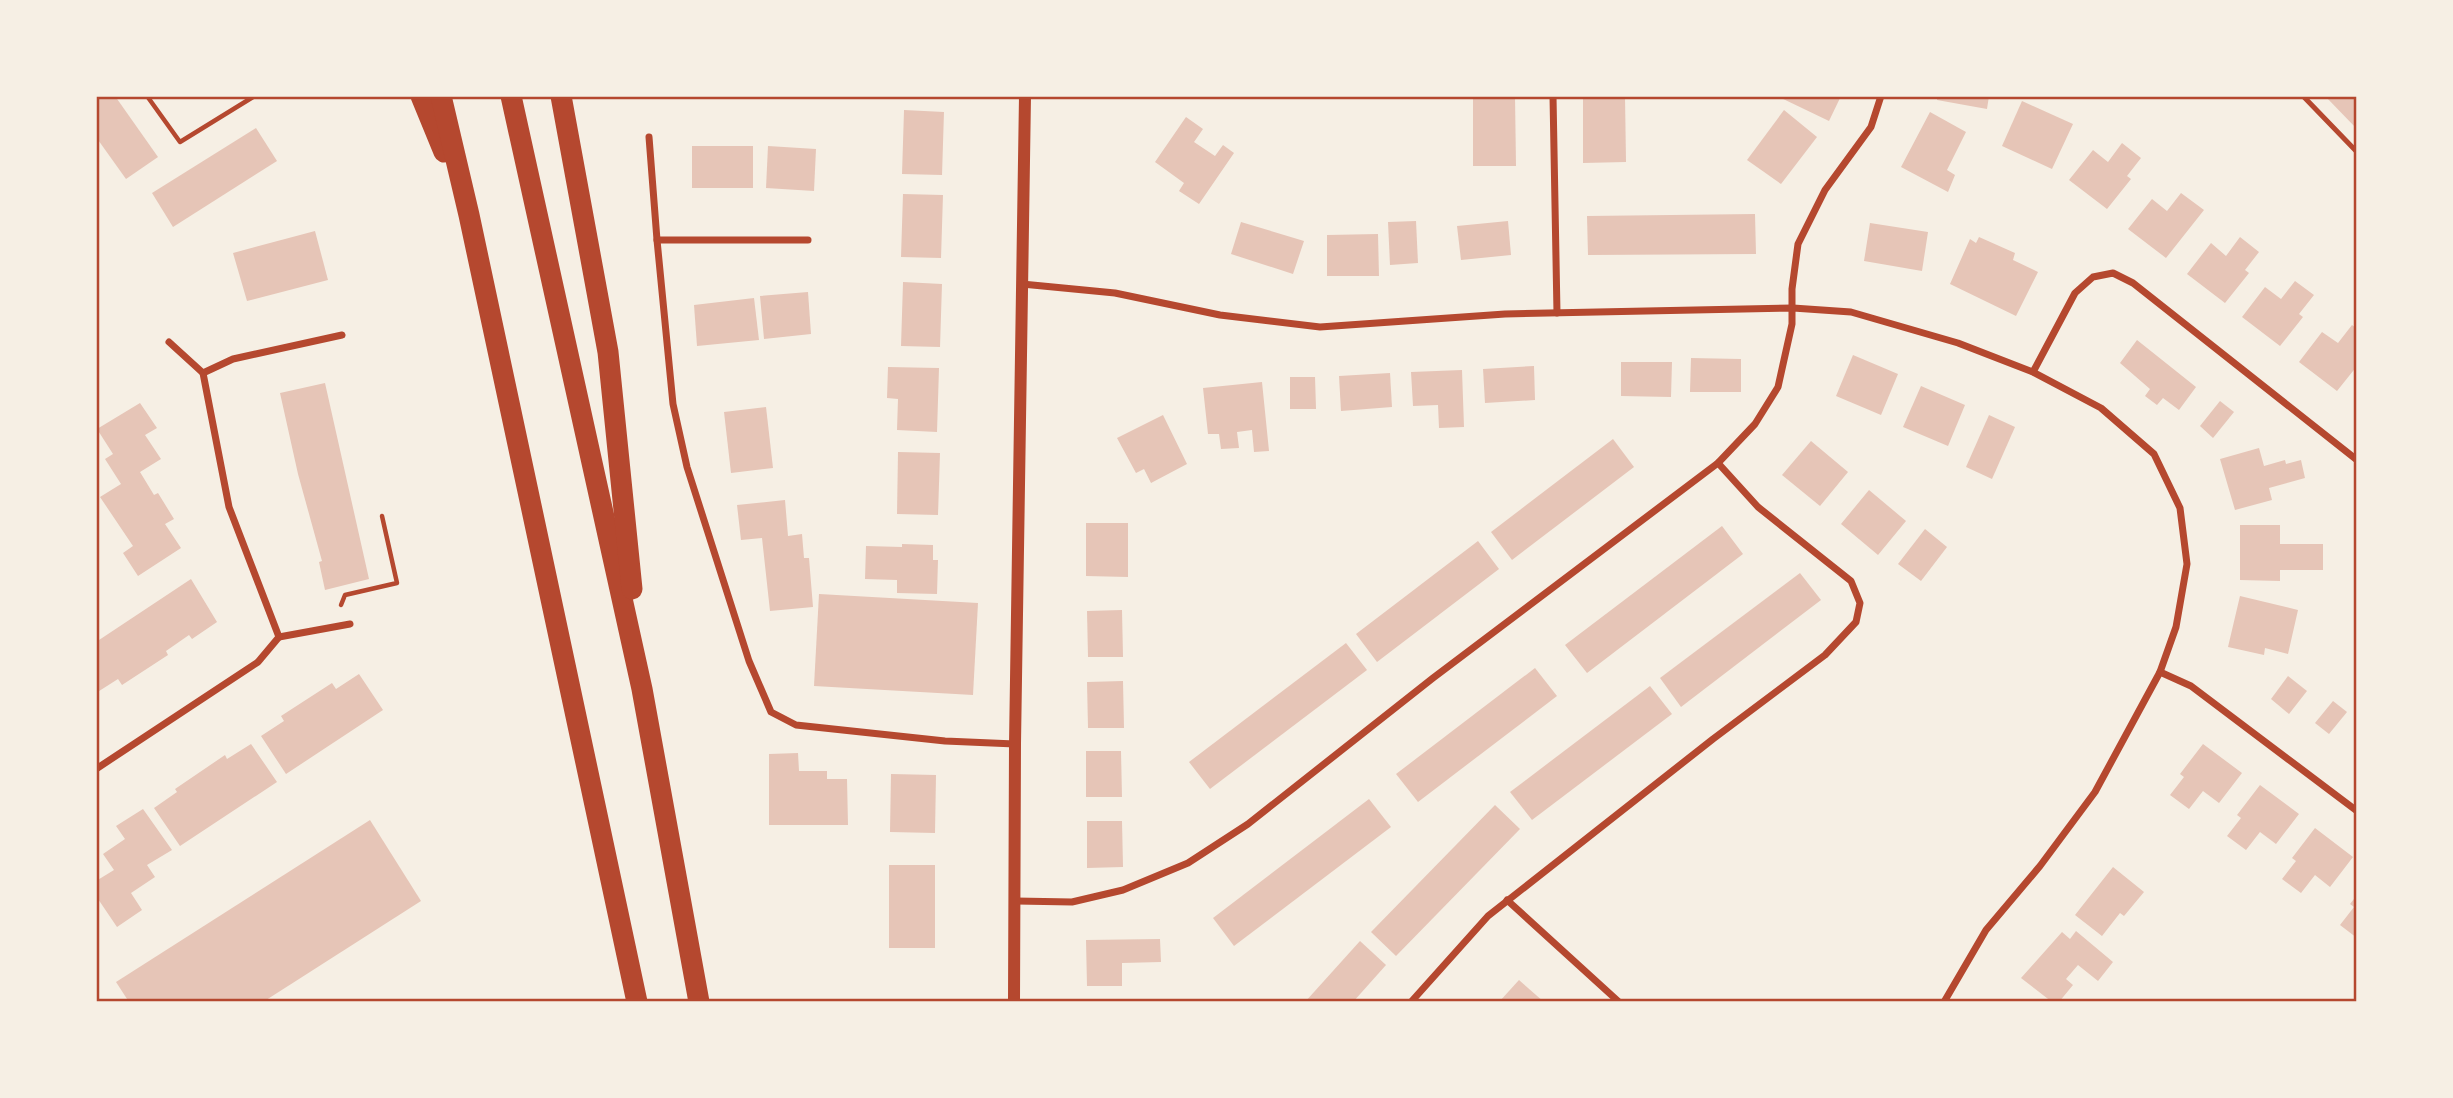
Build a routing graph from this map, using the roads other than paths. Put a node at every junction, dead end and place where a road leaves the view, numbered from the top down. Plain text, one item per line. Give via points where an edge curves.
1 (421, 96) edge
2 (441, 96) edge
3 (511, 96) edge
4 (561, 96) edge
5 (1025, 96) edge
6 (1553, 96) edge
7 (1881, 96) edge
8 (2303, 96) edge
9 (649, 137) dead end
10 (2357, 152) edge
11 (469, 215) junction
12 (657, 240) junction
13 (808, 240) dead end
14 (1022, 284) junction
15 (1793, 309) junction
16 (1557, 313) junction
17 (342, 335) dead end
18 (169, 342) dead end
19 (2033, 372) junction
20 (203, 373) junction
21 (2357, 460) edge
22 (1718, 463) junction
23 (350, 624) dead end
24 (279, 637) junction
25 (2160, 672) junction
26 (642, 689) junction
27 (1015, 744) junction
28 (96, 769) edge
29 (2357, 811) edge
30 (1507, 900) junction
31 (1014, 901) junction
32 (637, 1002) edge
33 (699, 1002) edge
34 (1014, 1002) edge
35 (1411, 1002) edge
36 (1619, 1002) edge
37 (1944, 1002) edge

1 - 11 highway
2 - 11 highway
3 - 26 highway
4 - 26 highway via 608,352
5 - 14 street
6 - 16 street
7 - 15 street via 1871,127 1825,190 1798,244
8 - 10 lane
9 - 12 street
11 - 32 highway
12 - 13 street
12 - 27 street via 673,404 687,467 749,661 771,712 796,725
14 - 16 street via 1115,293 1220,315 1320,327
14 - 27 street
15 - 16 street
15 - 19 street via 1852,312 1958,343
15 - 22 street via 1778,387 1755,424
17 - 20 street via 233,359
18 - 20 street
19 - 21 street via 2075,293 2093,277 2113,273 2133,283
19 - 25 street via 2101,408 2154,454 2180,508 2187,564 2176,627
20 - 24 street via 229,507
22 - 30 street via 1758,507 1851,581 1860,603 1856,622 1825,654
22 - 31 street via 1248,824 1188,863 1123,890 1072,902
23 - 24 street
24 - 28 street via 257,662
25 - 29 street via 2191,686
25 - 37 street via 2095,792 1986,930
26 - 33 highway
27 - 31 street
30 - 35 street
30 - 36 street
31 - 34 street

